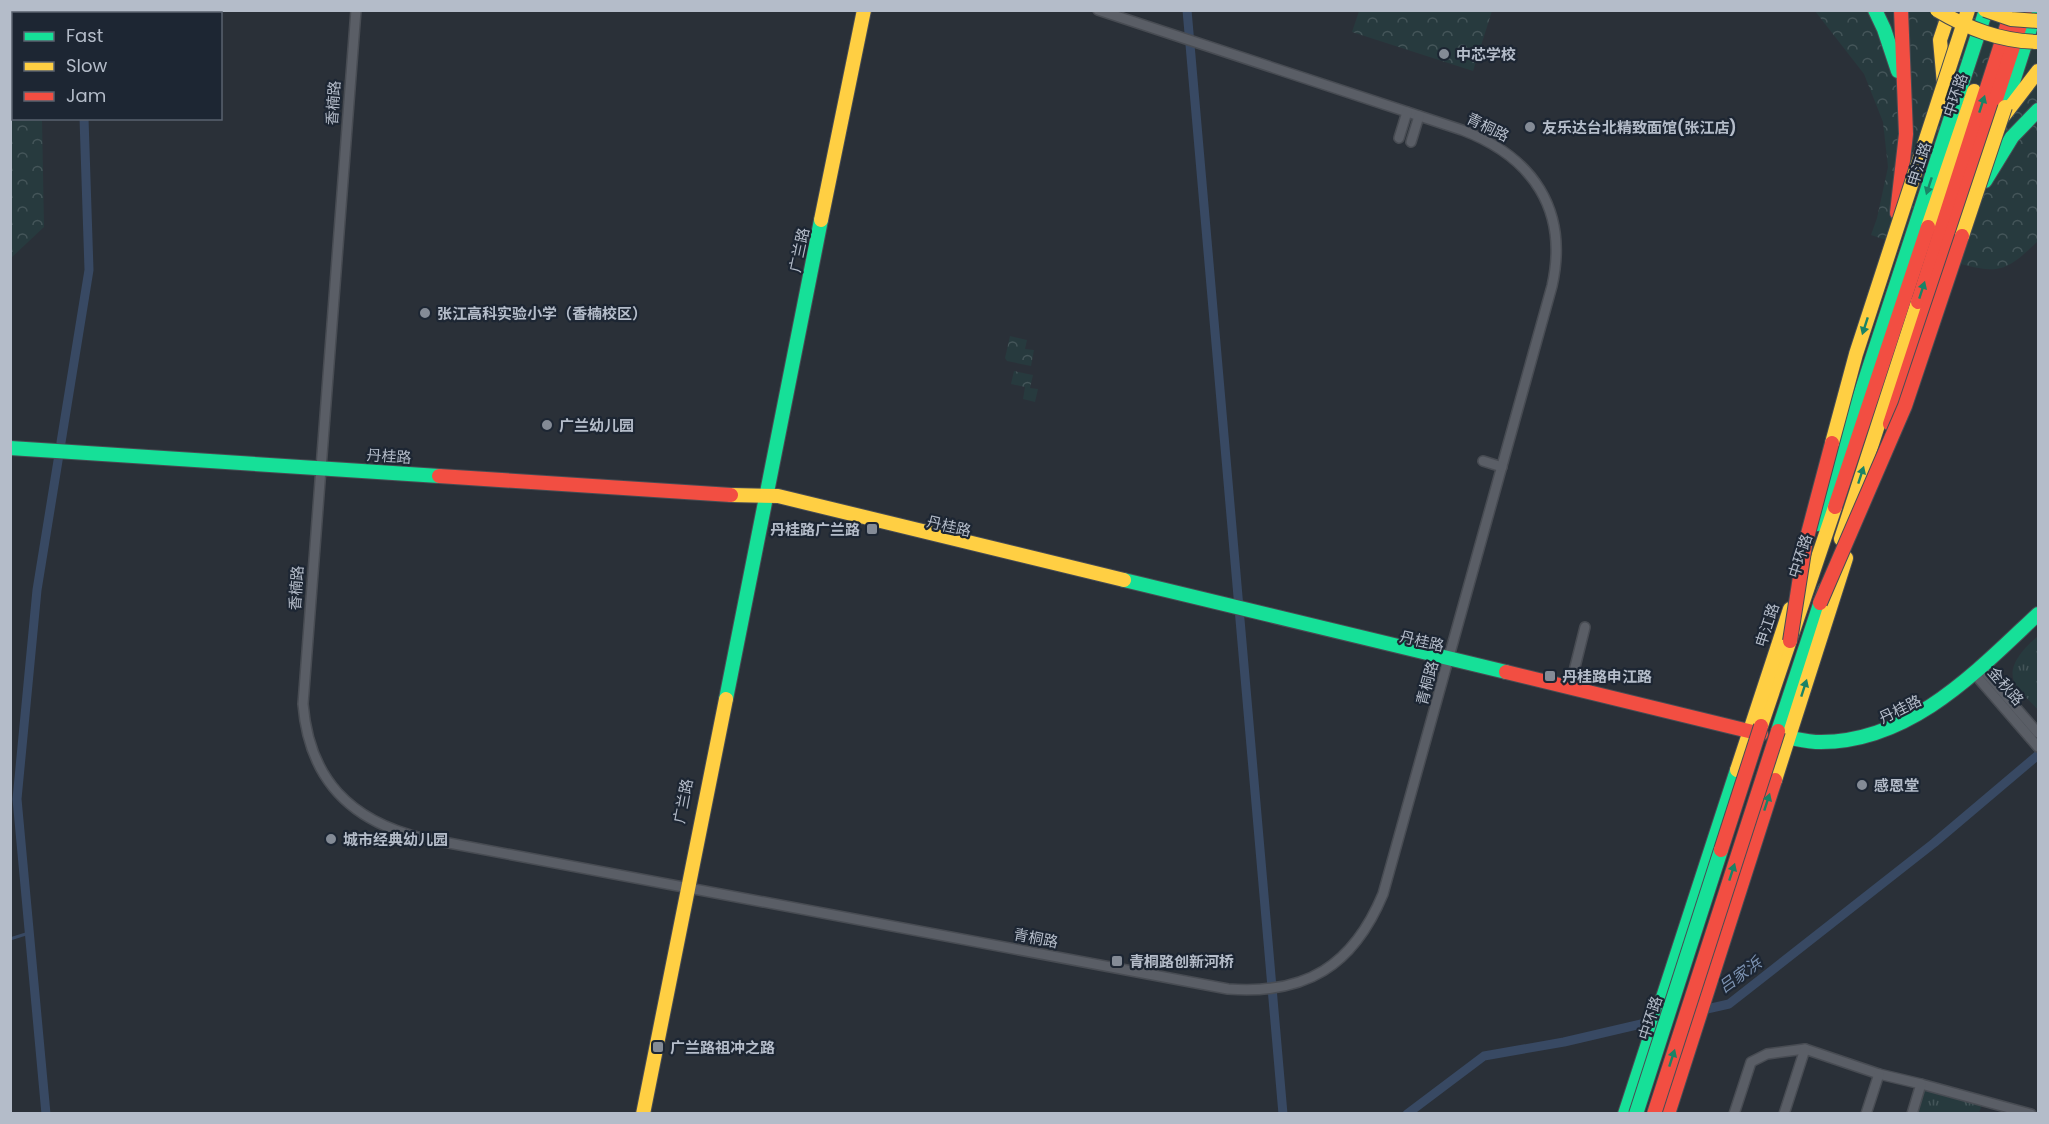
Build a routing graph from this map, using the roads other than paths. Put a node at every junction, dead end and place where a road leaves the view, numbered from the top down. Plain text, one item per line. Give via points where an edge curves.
1 (356, 10) edge
2 (864, 10) edge
3 (1098, 10) edge
4 (1875, 10) edge
5 (1901, 10) edge
6 (1937, 10) edge
7 (1950, 10) edge
8 (1968, 10) edge
9 (1985, 10) edge
10 (2001, 10) edge
11 (2012, 10) edge
12 (2025, 10) edge
13 (2036, 10) edge
14 (2038, 21) edge
15 (2038, 42) edge
16 (2038, 71) edge
17 (1906, 105) junction
18 (2038, 110) edge
19 (1407, 112) junction
20 (1419, 116) junction
21 (1399, 138) dead end
22 (1984, 138) junction
23 (1411, 142) dead end
24 (1940, 155) junction
25 (1972, 209) junction
26 (1892, 242) junction
27 (10, 448) edge
28 (1483, 461) dead end
29 (1502, 467) junction
30 (320, 468) junction
31 (765, 497) junction
32 (1820, 603) junction
33 (2038, 614) edge
34 (2038, 620) edge
35 (1585, 627) dead end
36 (1790, 641) junction
37 (1448, 661) junction
38 (1978, 671) junction
39 (1570, 687) junction
40 (2024, 723) junction
41 (1753, 732) junction
42 (2038, 733) edge
43 (1787, 740) junction
44 (2038, 747) edge
45 (685, 888) junction
46 (1805, 1049) junction
47 (1879, 1074) junction
48 (1921, 1084) junction
49 (635, 1113) edge
50 (644, 1113) edge
51 (1625, 1113) edge
52 (1636, 1113) edge
53 (1654, 1113) edge
54 (1668, 1113) edge
55 (1734, 1113) edge
56 (1784, 1113) edge
57 (1866, 1113) edge
58 (1912, 1113) edge
59 (2030, 1113) edge

1 - 30 street, 香楠路
2 - 31 main road, 广兰路
3 - 19 street, 青桐路
4 - 17 main road via 1894,57
5 - 17 main road
6 - 15 main road, bridge via 1983,34
7 - 24 main road via 1940,40 1946,108
8 - 26 main road, bridge
9 - 14 main road, bridge via 1998,16
9 - 24 main road, 申江路
10 - 36 main road, 中环路, bridge
32 -> 11 main road, 中环路, bridge
12 - 22 main road
13 - 25 main road, bridge
16 - 22 main road
17 - 26 main road, bridge via 1904,163
18 - 25 main road, bridge via 2002,151
19 - 20 street, 青桐路
19 - 21 street
20 - 23 street
20 - 29 street, 青桐路 via 1476,136 1511,156 1539,189 1554,225 1558,256 1554,278
43 -> 22 main road
24 -> 41 main road, 申江路
25 - 32 main road, bridge via 1905,406
26 -> 36 main road, bridge via 1856,354 1807,535
27 - 30 main road, 丹桂路
28 - 29 street
29 - 37 street, 青桐路
30 - 31 main road, 丹桂路
30 - 45 street, 香楠路 via 303,704 309,741 336,791 364,817 401,833
31 - 37 main road, 丹桂路 via 778,496
31 - 45 main road, 广兰路 via 752,537
53 -> 32 main road, 中环路, bridge
33 - 38 main road, 丹桂路
34 - 38 main road, 丹桂路
35 - 39 street
36 - 41 main road, 中环路
37 - 39 main road, 丹桂路
37 - 41 main road, 丹桂路
37 - 45 street, 青桐路 via 1396,852 1375,913 1366,930 1340,959 1323,972 1289,986 1254,991 1228,989
38 - 40 street, 金秋路
38 - 43 main road, 丹桂路 via 1935,710 1904,729 1863,742 1824,747
39 - 41 main road, 丹桂路
40 - 42 street, 金秋路
40 - 44 street, 金秋路
41 - 43 main road, 丹桂路
41 - 51 main road, 申江路
41 - 52 main road, 中环路, bridge
54 -> 43 main road
45 - 49 main road, 广兰路
45 - 50 main road, 广兰路
46 - 47 street
46 - 55 street via 1767,1054 1751,1062
46 - 56 street
47 - 48 street
47 - 57 street
48 - 58 street
48 - 59 street

